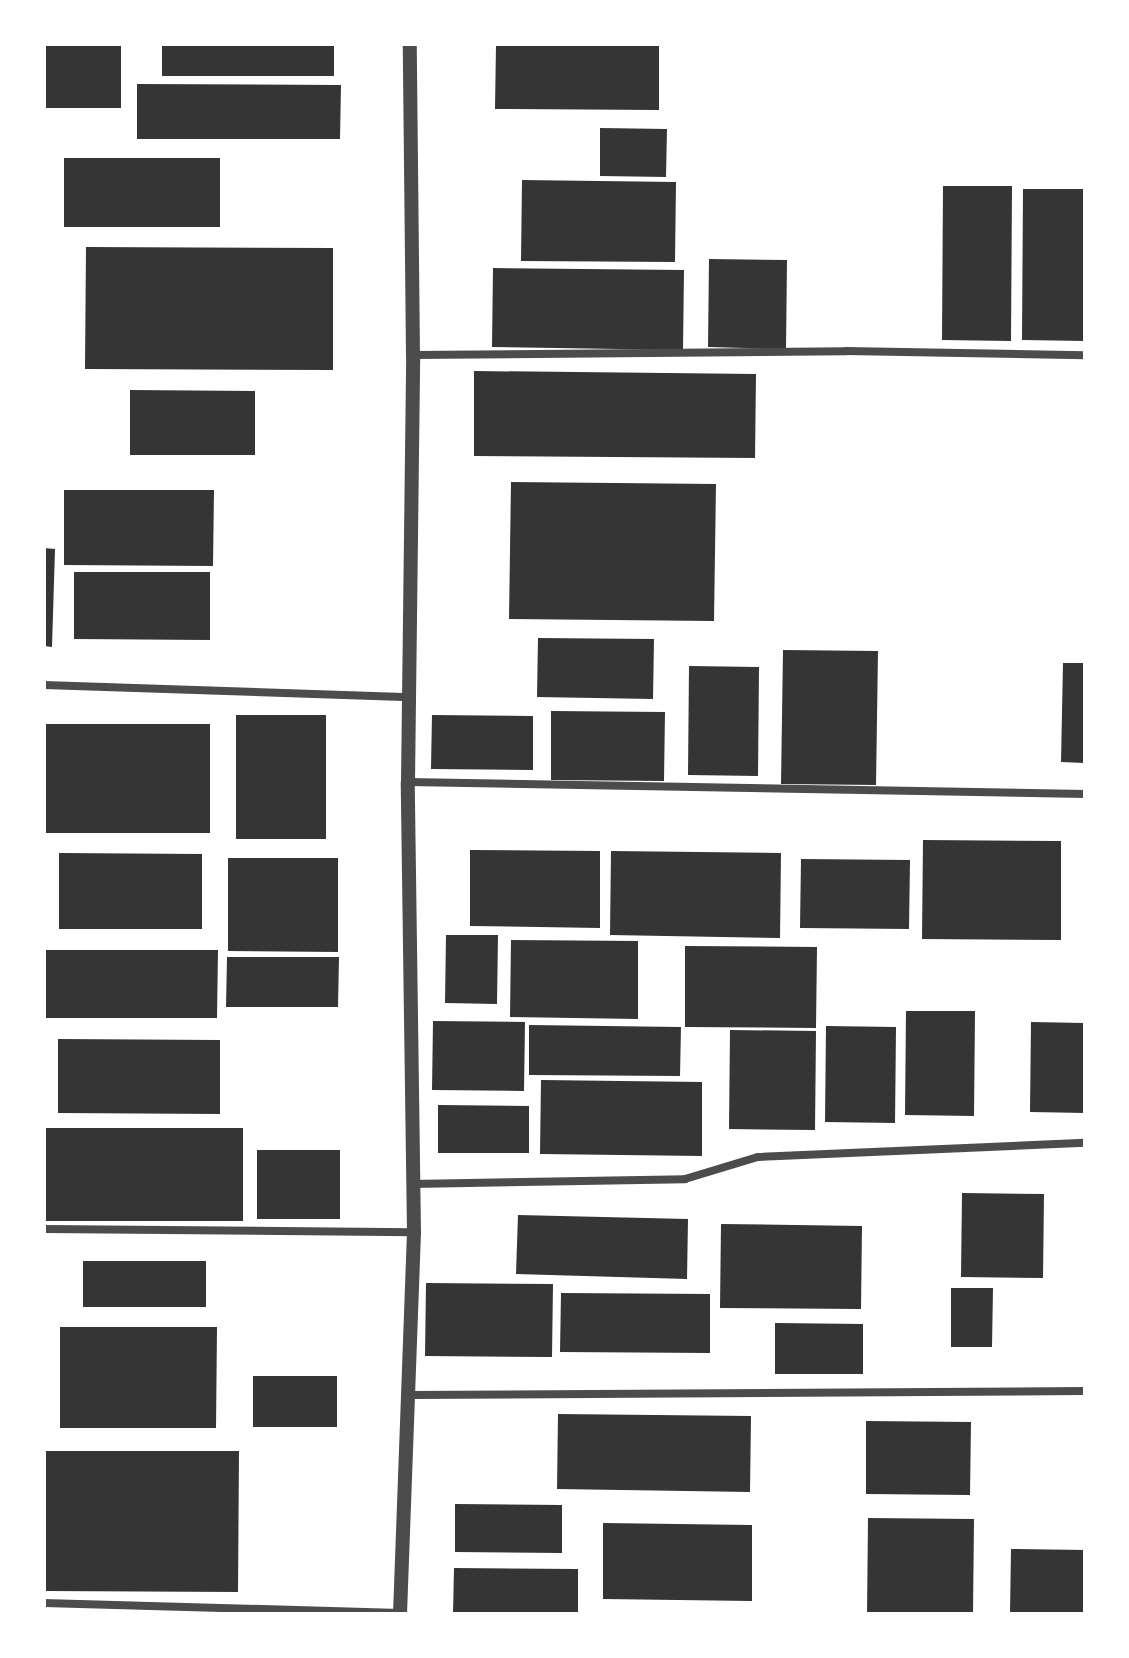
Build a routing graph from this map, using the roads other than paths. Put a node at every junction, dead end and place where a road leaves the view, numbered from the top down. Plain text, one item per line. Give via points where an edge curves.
1 (410, 44) edge
2 (413, 355) junction
3 (1085, 355) edge
4 (44, 685) edge
5 (411, 697) junction
6 (408, 782) junction
7 (1085, 794) edge
8 (1085, 1143) edge
9 (410, 1184) junction
10 (44, 1229) edge
11 (414, 1232) junction
12 (1085, 1391) edge
13 (411, 1395) junction
14 (44, 1603) edge
15 (400, 1614) edge

1 - 2 street
2 - 3 street
2 - 5 street
4 - 5 street
5 - 6 street
6 - 7 street
6 - 9 street
8 - 9 street via 758,1157 685,1179
9 - 11 street
10 - 11 street
11 - 13 street
12 - 13 street
13 - 15 street
14 - 15 street

